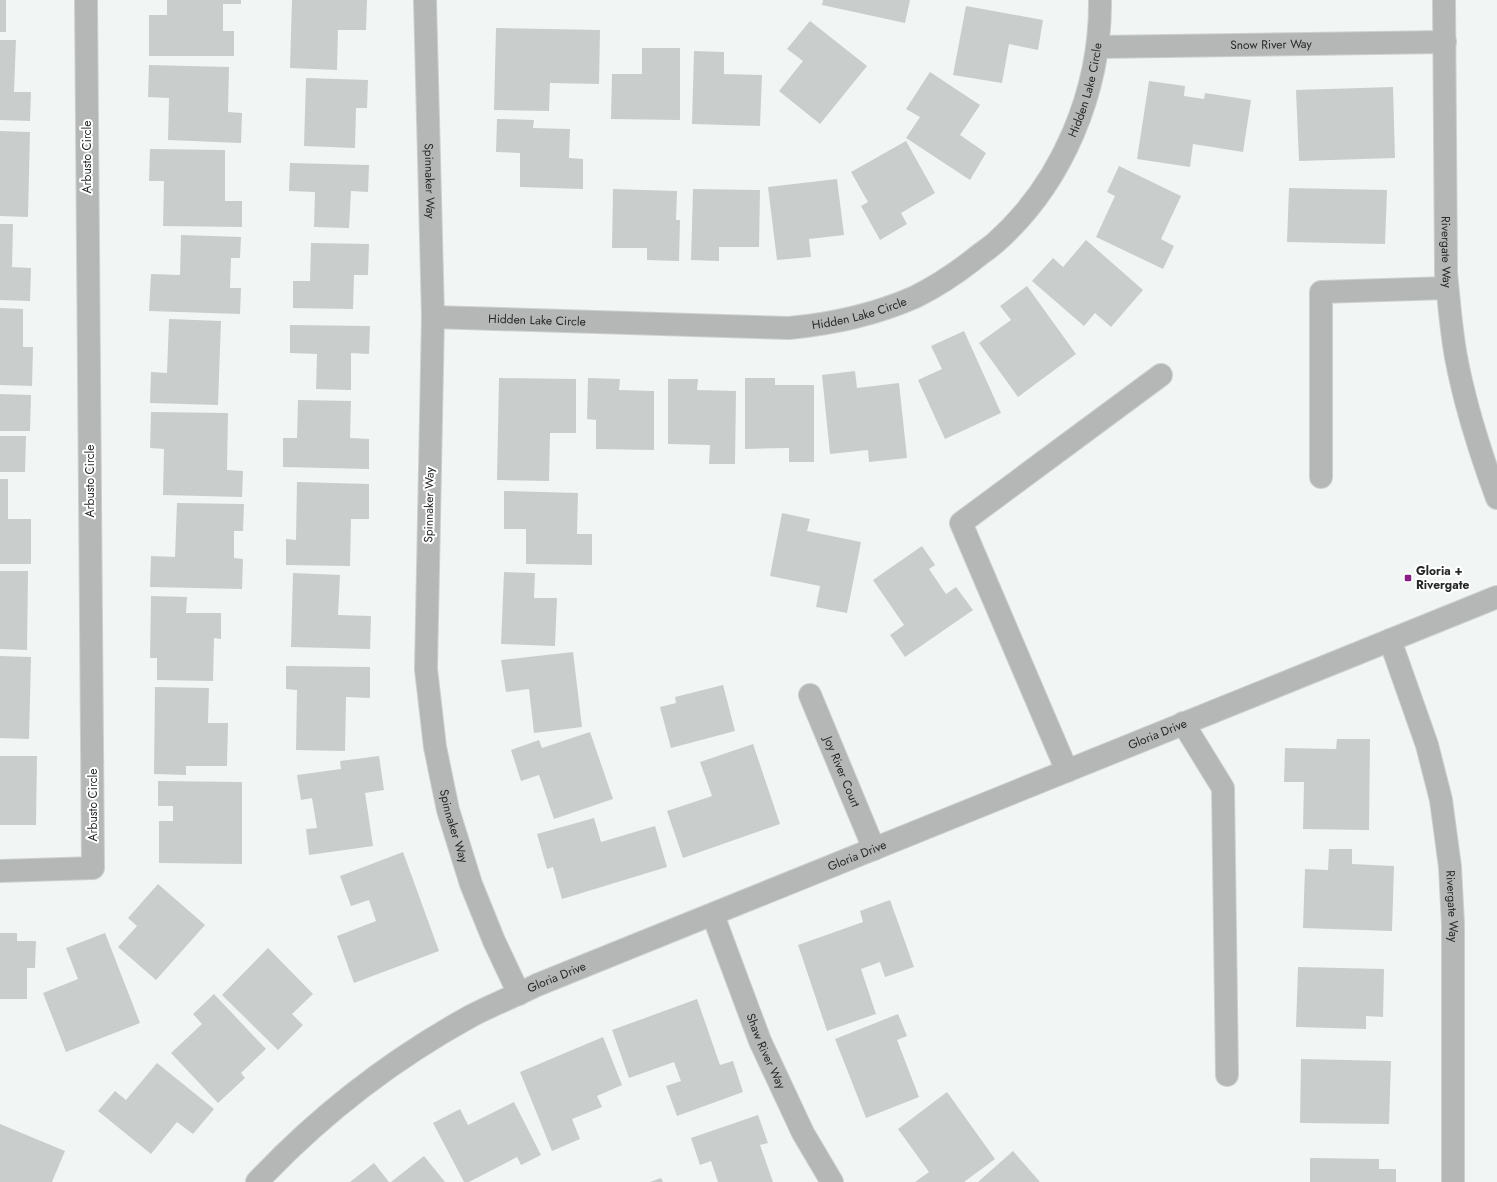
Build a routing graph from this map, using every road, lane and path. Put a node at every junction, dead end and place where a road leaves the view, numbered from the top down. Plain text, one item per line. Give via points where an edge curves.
1 (86, 0) edge
2 (424, 0) edge
3 (1100, 0) edge
4 (1444, 0) edge
5 (1445, 42) junction
6 (1098, 47) junction
7 (1447, 288) junction
8 (433, 317) junction
9 (1161, 375) dead end
10 (1321, 477) dead end
11 (1497, 498) edge
12 (1497, 597) edge
13 (1390, 640) junction
14 (810, 696) dead end
15 (1183, 723) junction
16 (1067, 771) junction
17 (874, 849) junction
18 (0, 871) edge
19 (713, 914) junction
20 (519, 994) junction
21 (1227, 1075) dead end
22 (257, 1182) edge
23 (832, 1182) edge
24 (1453, 1182) edge

1 - 18 street, Arbusto Circle via 93,868
2 - 8 street, Spinnaker Way
3 - 6 street, Hidden Lake Circle
4 - 5 street, Rivergate Way
5 - 6 street, Snow River Way
5 - 7 street, Rivergate Way
6 - 8 street, Hidden Lake Circle via 1088,95 1072,137 1053,172 1027,210 995,243 955,274 915,297 862,316 823,325 789,328
7 - 10 street via 1321,292
7 - 11 street, Rivergate Way via 1456,357 1469,416
8 - 20 street, Spinnaker Way via 426,669 435,747 448,810 471,884
9 - 16 street via 961,523
12 - 13 street, Gloria Drive
13 - 15 street, Gloria Drive
13 - 24 street, Rivergate Way via 1427,745 1441,800 1450,867 1453,924
14 - 17 street, Joy River Court
15 - 16 street, Gloria Drive
15 - 21 street via 1223,788
16 - 17 street, Gloria Drive
17 - 19 street, Gloria Drive
19 - 20 street, Gloria Drive
19 - 23 street, Shaw River Way via 760,1041 803,1132
20 - 22 street, Gloria Drive via 471,1016 397,1061 338,1105 284,1153

